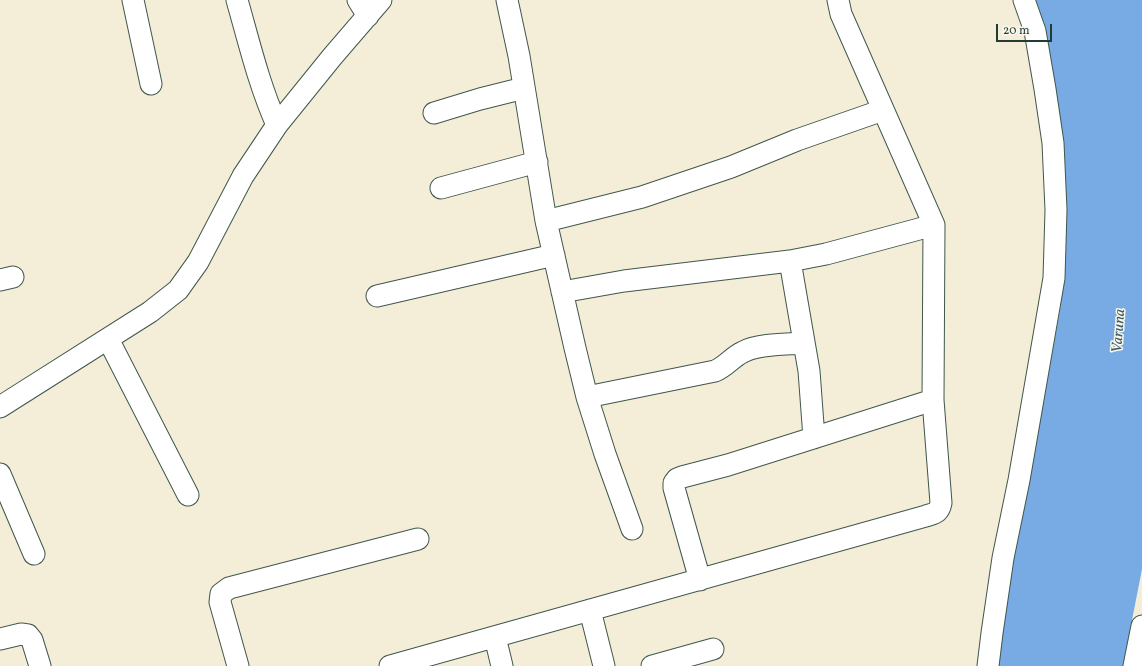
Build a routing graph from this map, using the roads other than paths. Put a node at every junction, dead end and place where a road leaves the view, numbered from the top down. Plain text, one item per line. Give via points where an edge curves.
1 (133, 0) edge
2 (237, 0) edge
3 (381, 0) edge
4 (507, 0) edge
5 (838, 0) edge
6 (1024, 0) edge
7 (363, 8) edge
8 (150, 84) dead end
9 (524, 88) junction
10 (884, 110) junction
11 (434, 113) dead end
12 (277, 125) junction
13 (537, 162) junction
14 (441, 188) dead end
15 (546, 221) junction
16 (934, 224) junction
17 (554, 255) junction
18 (790, 261) junction
19 (562, 292) junction
20 (377, 296) dead end
21 (108, 339) junction
22 (804, 343) junction
23 (587, 397) junction
24 (933, 400) junction
25 (0, 407) edge
26 (814, 438) junction
27 (0, 474) edge
28 (188, 495) dead end
29 (632, 529) dead end
30 (418, 540) dead end
31 (34, 554) dead end
32 (700, 580) junction
33 (590, 610) junction
34 (1142, 626) edge
35 (495, 637) junction
36 (0, 639) edge
37 (713, 649) dead end
38 (236, 665) edge
39 (40, 666) edge
40 (390, 666) edge
41 (502, 666) edge
42 (604, 666) edge
43 (652, 666) edge
44 (988, 666) edge
45 (1134, 666) edge

1 - 8 street
2 - 12 street via 260,83
3 - 7 street
4 - 9 street
5 - 10 street via 841,14
6 - 44 street via 1035,31 1053,143 1056,210 1054,278 1003,558
7 - 12 street via 332,56
9 - 11 street
9 - 13 street
10 - 15 street via 642,197
10 - 16 street
12 - 21 street via 243,176 198,262 178,290
13 - 14 street
13 - 15 street
15 - 17 street
16 - 18 street via 826,254
16 - 24 street
17 - 19 street
17 - 20 street
18 - 19 street via 624,281
18 - 22 street
19 - 23 street
21 - 25 street
21 - 28 street
22 - 23 street via 756,347 744,351 723,368 715,371
22 - 26 street via 809,371
23 - 29 street
24 - 26 street
24 - 32 street via 940,509
26 - 32 street via 728,465 682,476 674,482
27 - 31 street
30 - 38 street via 229,588 221,594 220,602
32 - 33 street
33 - 35 street
33 - 42 street
34 - 45 street
35 - 40 street
35 - 41 street
36 - 39 street via 28,635
37 - 43 street

